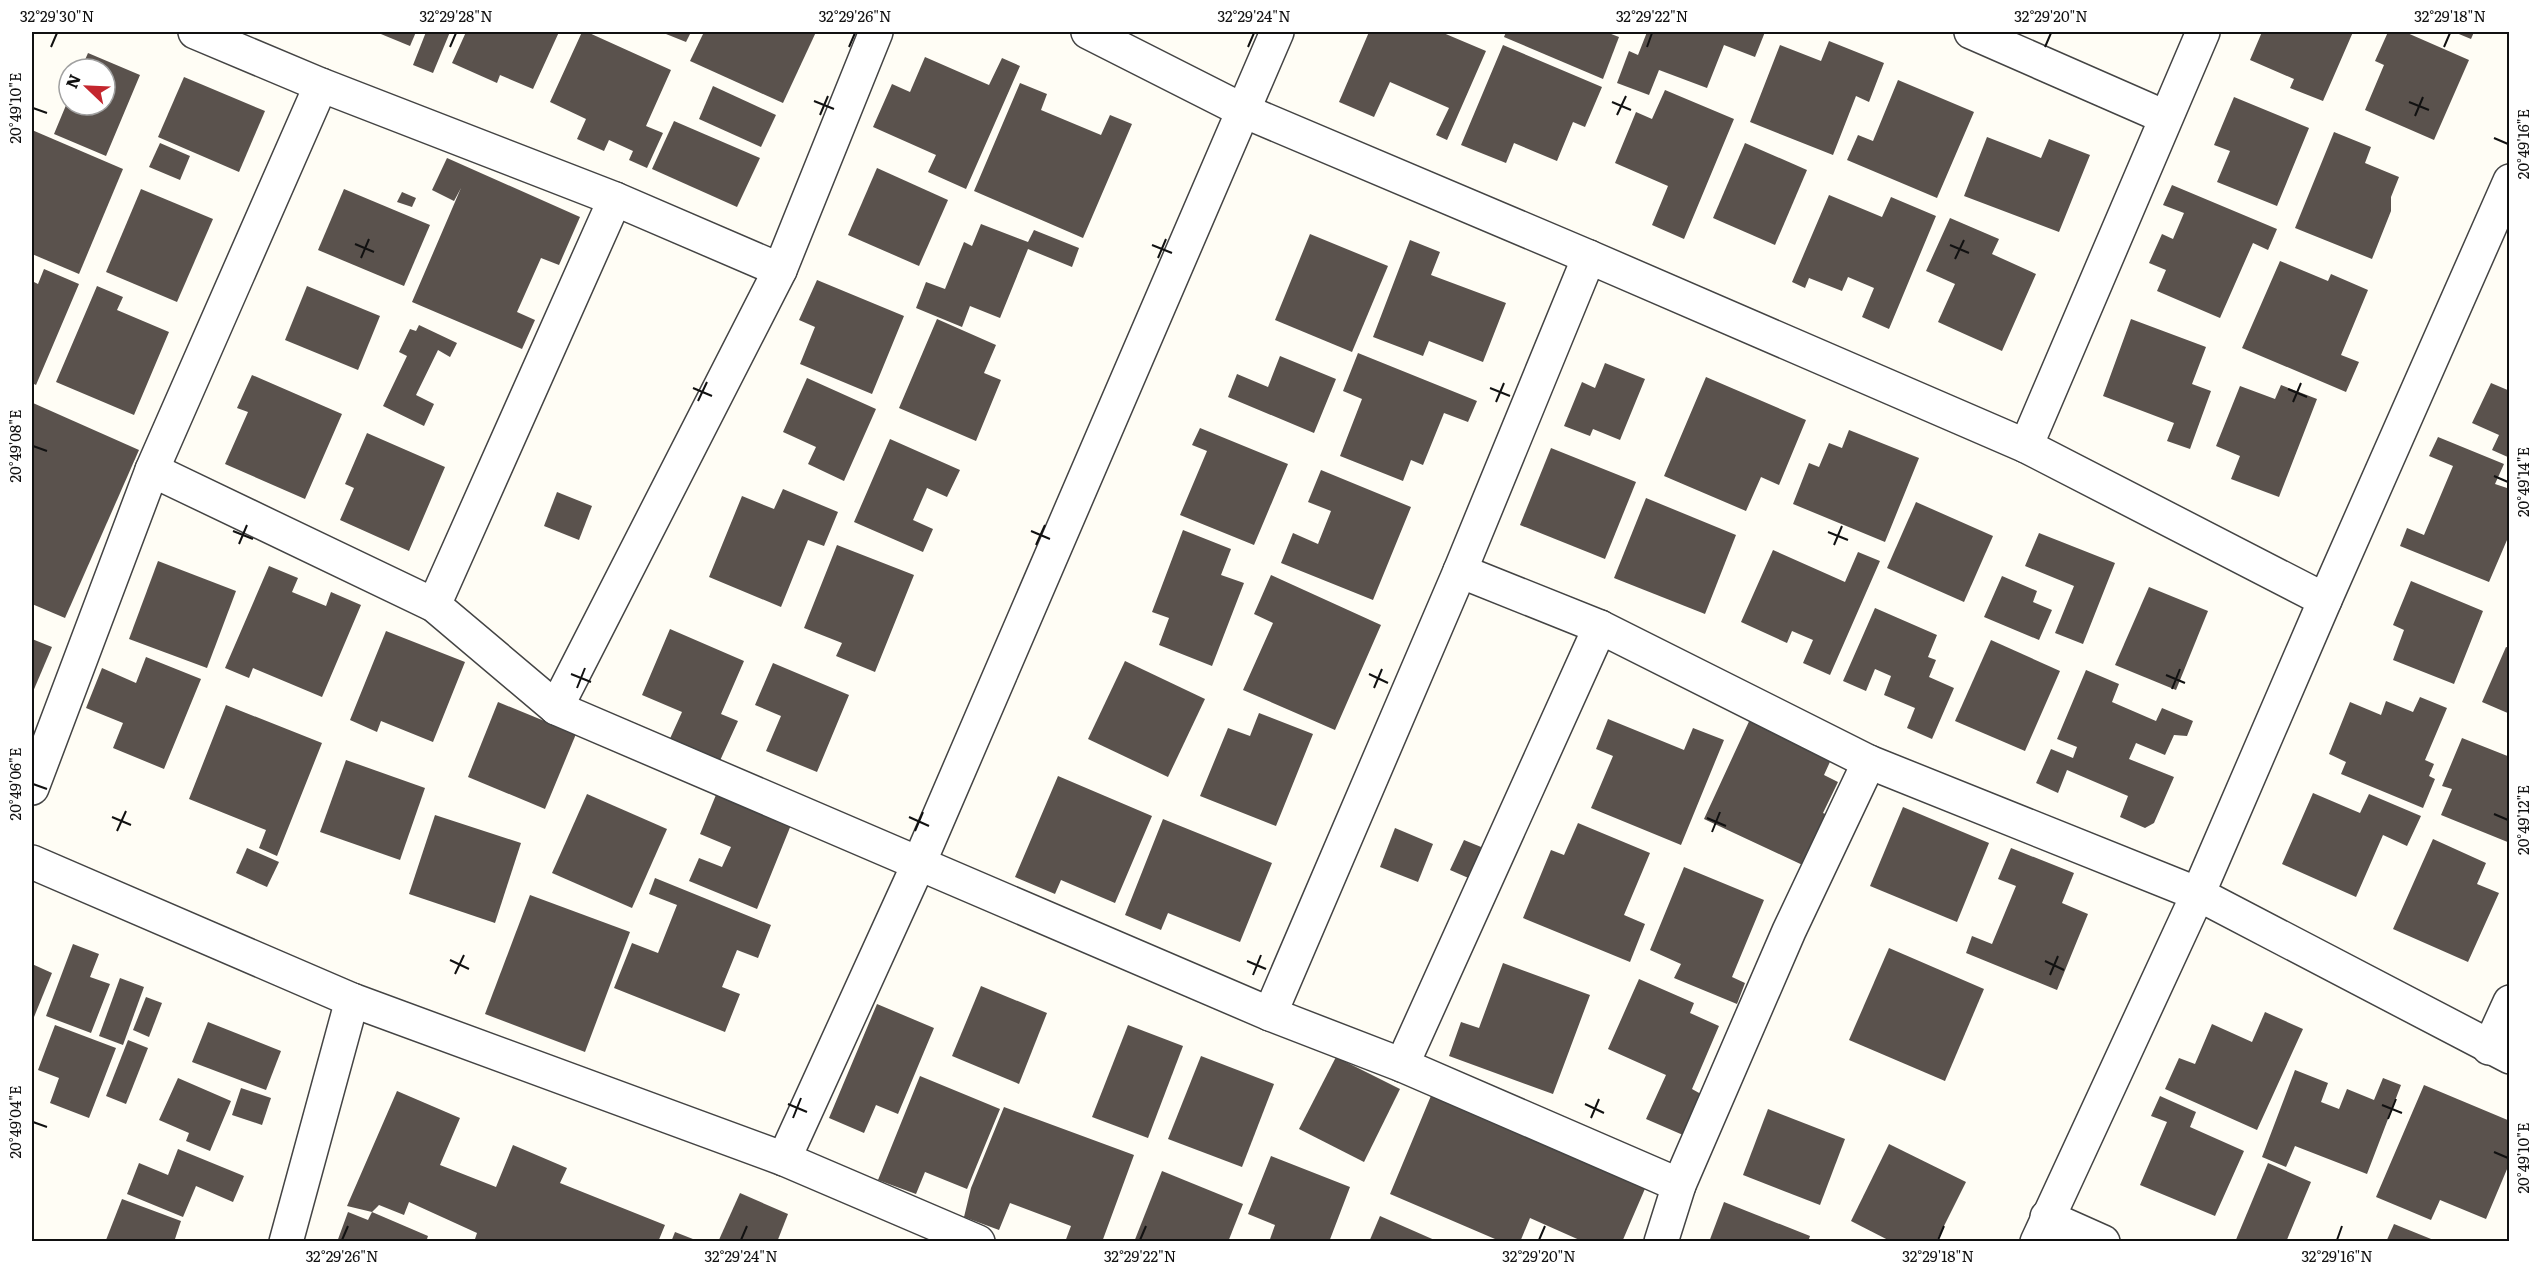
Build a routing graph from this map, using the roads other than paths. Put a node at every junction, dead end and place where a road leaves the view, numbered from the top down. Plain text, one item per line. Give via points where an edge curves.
1 (195, 32) edge
2 (876, 32) edge
3 (1088, 32) edge
4 (1277, 32) edge
5 (1971, 32) edge
6 (2203, 32) edge
7 (321, 85) junction
8 (1244, 111) junction
9 (2165, 117) junction
10 (2510, 180) edge
11 (615, 199) junction
12 (1589, 257) junction
13 (780, 270) junction
14 (2026, 446) junction
15 (152, 470) junction
16 (1460, 571) junction
17 (2325, 600) junction
18 (434, 605) junction
19 (1600, 627) junction
20 (556, 708) junction
21 (1869, 762) junction
22 (32, 788) edge
23 (32, 862) edge
24 (919, 863) junction
25 (2198, 894) junction
26 (352, 1000) junction
27 (2510, 1002) edge
28 (1270, 1014) junction
29 (2499, 1052) edge
30 (1402, 1065) junction
31 (784, 1159) junction
32 (1679, 1185) junction
33 (2042, 1229) edge
34 (286, 1242) edge
35 (978, 1242) edge
36 (1661, 1242) edge
37 (2103, 1242) edge

1 - 7 street
2 - 13 street
3 - 8 street
4 - 8 street
5 - 9 street
6 - 9 street
7 - 11 street
7 - 15 street
8 - 12 street
8 - 24 street
9 - 14 street
10 - 17 street
11 - 13 street
11 - 18 street
12 - 14 street
12 - 16 street
13 - 20 street
14 - 17 street
15 - 18 street
15 - 22 street
16 - 19 street
16 - 28 street
17 - 25 street
18 - 20 street
19 - 21 street
19 - 30 street
20 - 24 street
21 - 25 street
21 - 32 street via 1789,931
23 - 26 street
24 - 28 street
24 - 31 street
25 - 29 street
25 - 33 street
26 - 31 street
26 - 34 street
27 - 29 street
28 - 30 street
30 - 32 street
31 - 35 street
32 - 36 street
33 - 37 street

